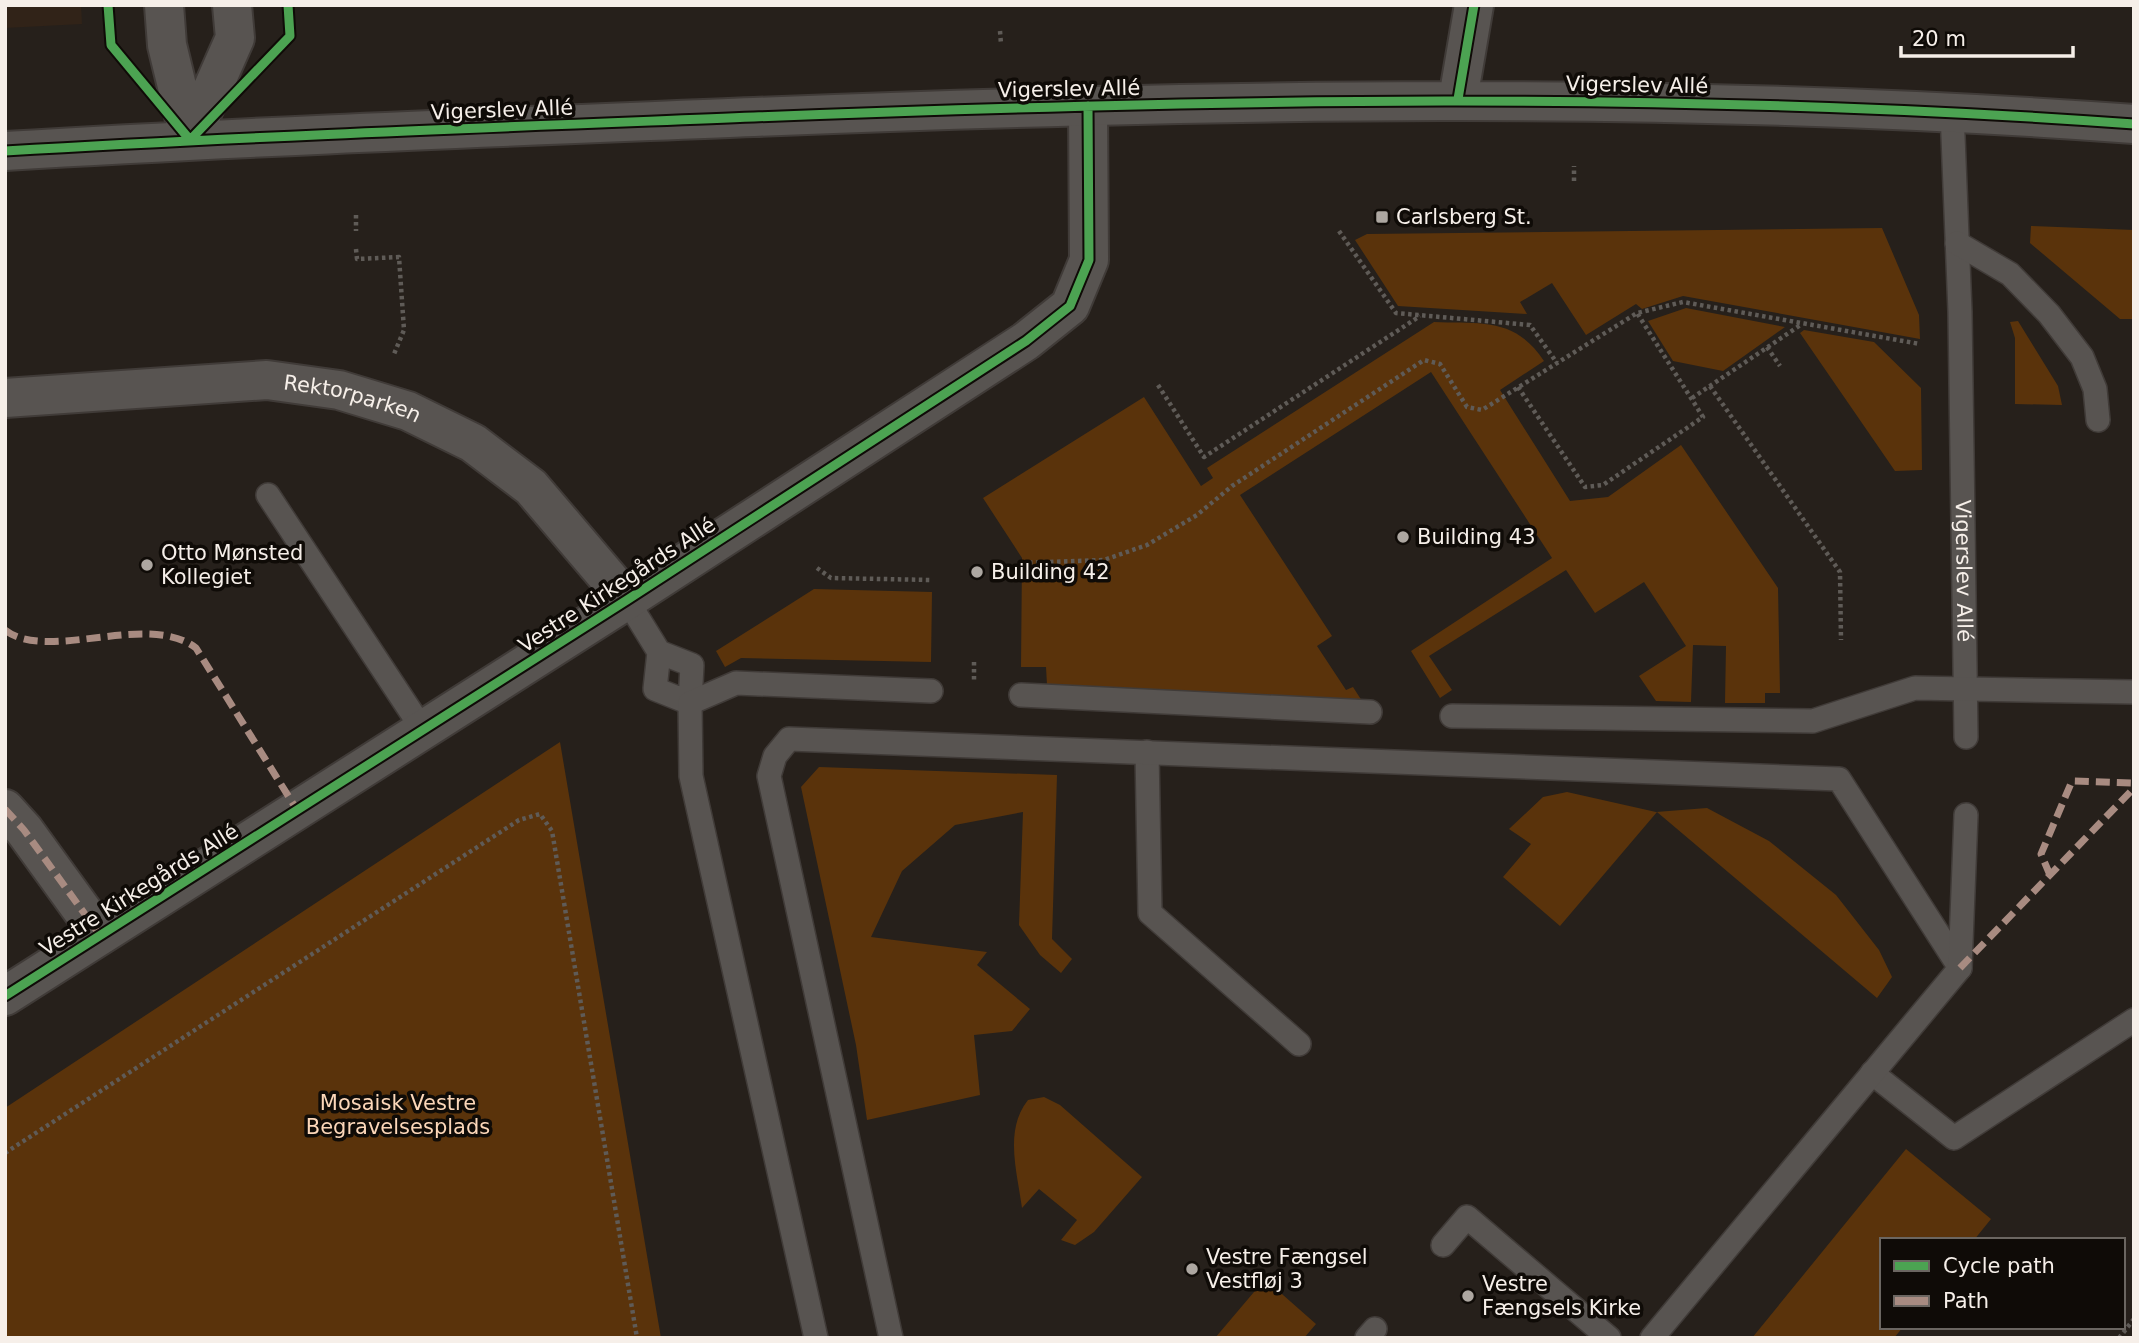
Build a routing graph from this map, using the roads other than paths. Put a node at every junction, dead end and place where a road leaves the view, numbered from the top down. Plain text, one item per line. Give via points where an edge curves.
1 (163, 5) edge
2 (1474, 5) edge
3 (233, 22) edge
4 (1458, 99) junction
5 (1088, 106) junction
6 (1952, 111) junction
7 (2134, 124) edge
8 (190, 140) junction
9 (5, 151) edge
10 (1957, 243) junction
11 (5, 398) edge
12 (2098, 420) dead end
13 (268, 495) dead end
14 (627, 600) junction
15 (659, 652) junction
16 (1966, 687) junction
17 (931, 691) dead end
18 (2134, 692) edge
19 (1021, 695) dead end
20 (690, 703) junction
21 (1370, 712) dead end
22 (1452, 716) dead end
23 (422, 730) junction
24 (1966, 737) dead end
25 (1147, 752) junction
26 (5, 809) edge
27 (1966, 815) dead end
28 (100, 935) junction
29 (1960, 968) junction
30 (5, 996) edge
31 (2134, 1020) edge
32 (1299, 1044) dead end
33 (1872, 1073) junction
34 (1443, 1245) dead end
35 (816, 1338) edge
36 (891, 1338) edge
37 (1609, 1338) edge
38 (1652, 1338) edge

1 - 8 street via 167,44
2 - 4 street
3 - 8 street
4 - 5 street, Vigerslev Allé
4 - 6 street, Vigerslev Allé
5 - 8 street, Vigerslev Allé
5 - 14 street, Vestre Kirkegårds Allé via 1089,260 1070,306 1026,341
6 - 7 street, Vigerslev Allé
6 - 10 lane, Vigerslev Allé
8 - 9 street, Vigerslev Allé
10 - 12 lane via 2010,274 2049,314 2082,357 2095,389
10 - 16 lane, Vigerslev Allé
11 - 14 street, Rektorparken via 267,380 339,390 408,411 473,443 531,487
13 - 23 lane
14 - 15 lane
14 - 23 street, Vestre Kirkegårds Allé
15 - 20 lane via 692,665
15 - 20 lane via 655,689
16 - 18 lane
16 - 22 lane via 1915,688 1813,721
16 - 24 lane, Vigerslev Allé
17 - 20 lane via 736,683
19 - 21 lane
20 - 35 lane via 691,776
23 - 28 street, Vestre Kirkegårds Allé
25 - 29 lane via 1839,779
25 - 32 lane via 1150,912
25 - 36 lane via 789,739 775,756 769,776
26 - 28 street
27 - 29 lane
28 - 30 street, Vestre Kirkegårds Allé
29 - 33 lane
31 - 33 lane via 1954,1138
33 - 38 lane
34 - 37 lane via 1467,1217

